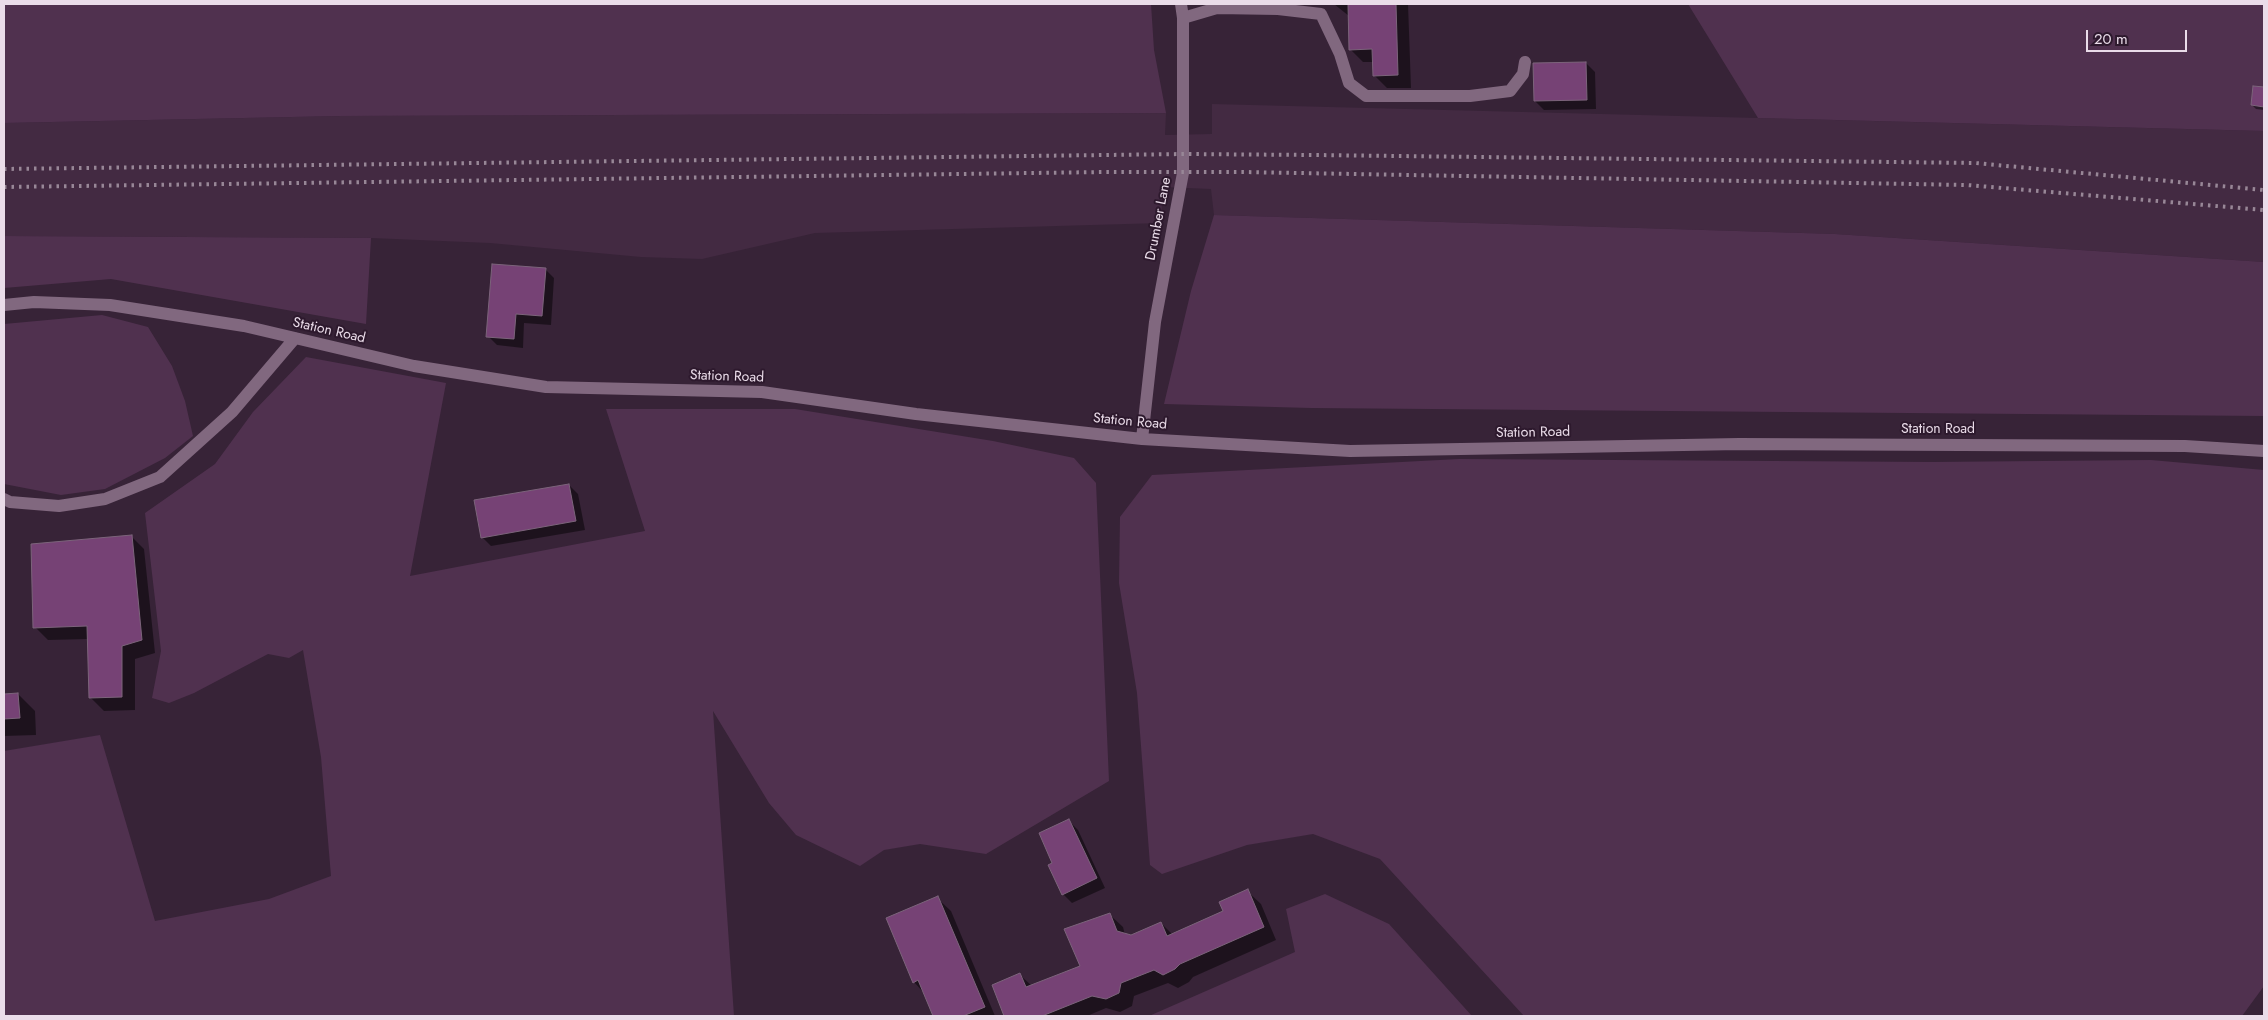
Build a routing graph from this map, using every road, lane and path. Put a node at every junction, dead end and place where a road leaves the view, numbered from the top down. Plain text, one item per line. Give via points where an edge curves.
1 (1181, 4) edge
2 (1321, 9) edge
3 (1183, 18) junction
4 (1525, 62) dead end
5 (4, 305) edge
6 (295, 338) junction
7 (1142, 439) junction
8 (2264, 451) edge
9 (4, 499) edge

1 - 3 street, Drumber Lane
2 - 3 street via 1217,8
2 - 4 street via 1349,83 1366,96 1470,96 1510,91 1523,74
3 - 7 street, Drumber Lane via 1183,173 1155,322
5 - 6 street, Station Road via 34,302 110,305 244,326
6 - 7 street, Station Road via 414,366 546,387 762,392 916,414
6 - 9 street via 232,412 160,477 105,499 60,506
7 - 8 street, Station Road via 1350,451 1759,444 2185,446

